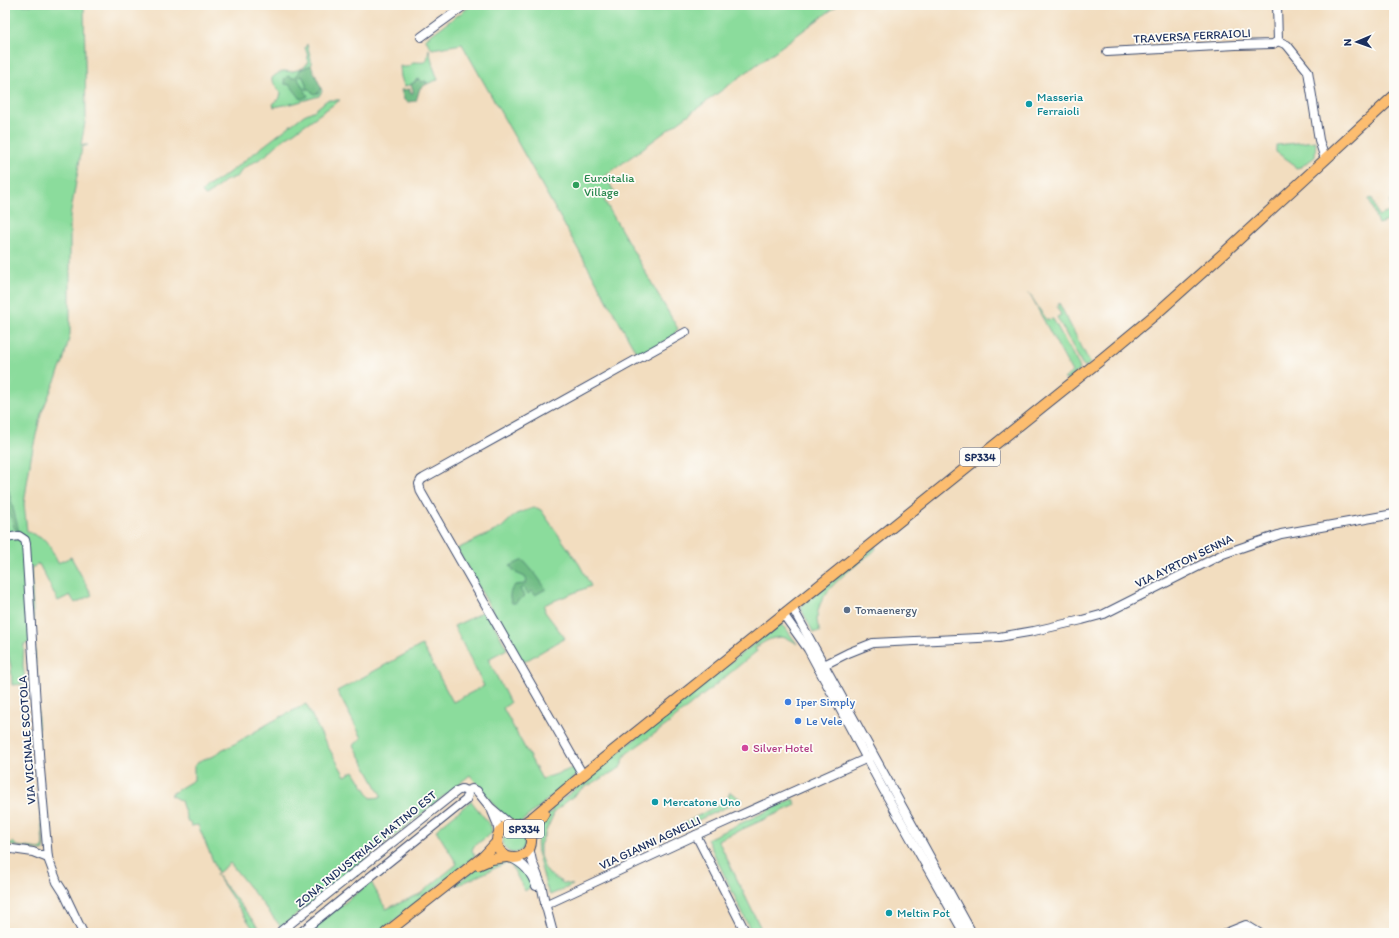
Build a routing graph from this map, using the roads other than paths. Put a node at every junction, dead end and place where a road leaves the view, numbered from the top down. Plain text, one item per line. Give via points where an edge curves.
1 (465, 5) edge
2 (1277, 5) edge
3 (421, 37) dead end
4 (1278, 42) junction
5 (1107, 52) dead end
6 (1393, 96) edge
7 (1325, 159) junction
8 (686, 332) dead end
9 (1394, 514) edge
10 (5, 538) edge
11 (792, 607) junction
12 (783, 614) junction
13 (821, 666) junction
14 (871, 757) junction
15 (583, 775) junction
16 (466, 791) junction
17 (554, 800) junction
18 (490, 807) junction
19 (514, 825) junction
20 (410, 828) junction
21 (696, 834) junction
22 (498, 838) junction
23 (418, 839) junction
24 (530, 845) junction
25 (5, 848) edge
26 (509, 857) junction
27 (48, 858) junction
28 (466, 870) junction
29 (334, 890) junction
30 (341, 900) junction
31 (545, 904) junction
32 (282, 932) edge
33 (83, 933) edge
34 (300, 933) edge
35 (386, 933) edge
36 (553, 933) edge
37 (746, 933) edge
38 (964, 933) edge
39 (972, 933) edge
40 (1226, 933) edge
41 (1259, 933) edge

1 - 3 street
2 - 4 street
4 - 5 street, TRAVERSA FERRAIOLI
4 - 7 street via 1287,46 1308,71 1319,140
6 - 7 main road, SP334
7 - 11 main road, SP334 via 1151,318
8 - 15 street via 424,478 418,484
9 - 13 street, VIA AYRTON SENNA via 1281,534 1240,547 1104,614 1082,620 999,637 873,643
10 - 27 street, VIA VICINALE SCOTOLA via 23,538 26,544
11 - 12 main road, SP334
11 - 13 street
12 - 13 street
12 - 15 main road, SP334
13 - 14 street
14 - 21 street, VIA GIANNI AGNELLI
14 - 38 street
14 - 39 street
15 - 17 main road, SP334
16 - 18 street via 475,790
16 - 20 street, ZONA INDUSTRIALE MATINO EST via 459,790
16 - 23 street, ZONA INDUSTRIALE MATINO EST via 466,800
17 - 19 main road, SP334 via 526,822
17 - 24 main road, SP334 via 532,832
18 - 19 street
18 - 22 street via 497,823
19 - 22 main road, SP334 via 504,827
19 - 24 main road, SP334 via 522,826 528,832
20 - 23 street
20 - 29 street, ZONA INDUSTRIALE MATINO EST
21 - 31 street, VIA GIANNI AGNELLI
21 - 37 street
22 - 26 main road, SP334 via 500,851
22 - 28 main road, SP334 via 489,851
23 - 30 street, ZONA INDUSTRIALE MATINO EST
24 - 26 main road, SP334 via 523,855
24 - 31 street via 532,861
25 - 27 street via 33,852
26 - 28 main road, SP334 via 492,859
26 - 31 street via 529,871
27 - 33 street, VIA VICINALE SCOTOLA
28 - 35 main road, SP334
29 - 30 street
29 - 32 street, ZONA INDUSTRIALE MATINO EST
30 - 34 street, ZONA INDUSTRIALE MATINO EST
31 - 36 street
40 - 41 street via 1246,925

